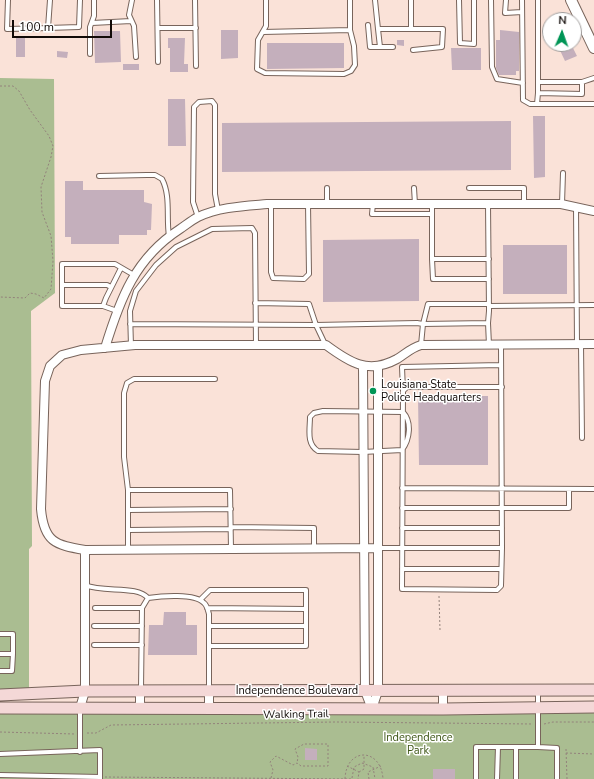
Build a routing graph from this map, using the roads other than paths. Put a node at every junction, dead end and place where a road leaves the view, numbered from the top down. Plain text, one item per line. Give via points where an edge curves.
1 (8, 0) edge
2 (50, 0) edge
3 (80, 0) edge
4 (94, 0) edge
5 (132, 0) edge
6 (157, 0) edge
7 (195, 0) edge
8 (266, 0) edge
9 (350, 0) edge
10 (374, 0) edge
11 (411, 0) edge
12 (459, 0) edge
13 (474, 0) edge
14 (491, 0) edge
15 (506, 0) edge
16 (522, 0) edge
17 (538, 0) edge
18 (571, 0) edge
19 (522, 12) junction
20 (131, 21) junction
21 (92, 23) junction
22 (368, 25) dead end
23 (48, 28) junction
24 (158, 28) junction
25 (196, 28) junction
26 (378, 29) junction
27 (350, 30) junction
28 (411, 30) junction
29 (263, 32) junction
30 (380, 47) junction
31 (393, 47) dead end
32 (594, 48) edge
33 (413, 50) dead end
34 (90, 54) dead end
35 (136, 57) dead end
36 (158, 62) dead end
37 (196, 66) dead end
38 (594, 78) edge
39 (523, 82) junction
40 (538, 82) junction
41 (582, 82) junction
42 (538, 93) junction
43 (582, 94) junction
44 (537, 104) junction
45 (586, 104) junction
46 (594, 104) edge
47 (563, 173) dead end
48 (99, 176) dead end
49 (327, 188) dead end
50 (414, 188) dead end
51 (469, 188) dead end
52 (271, 204) junction
53 (308, 204) junction
54 (326, 204) junction
55 (373, 204) junction
56 (415, 204) junction
57 (432, 204) junction
58 (488, 204) junction
59 (524, 204) junction
60 (562, 204) junction
61 (576, 207) junction
62 (219, 211) junction
63 (594, 211) edge
64 (432, 214) junction
65 (198, 217) junction
66 (169, 236) junction
67 (432, 259) junction
68 (489, 259) junction
69 (121, 268) junction
70 (134, 275) junction
71 (489, 279) junction
72 (62, 285) junction
73 (111, 287) junction
74 (255, 303) junction
75 (489, 305) junction
76 (577, 305) junction
77 (594, 305) edge
78 (103, 306) junction
79 (117, 311) junction
80 (488, 323) junction
81 (130, 324) junction
82 (423, 324) junction
83 (256, 325) junction
84 (316, 325) junction
85 (501, 344) junction
86 (579, 344) junction
87 (594, 344) edge
88 (256, 345) junction
89 (326, 345) junction
90 (421, 345) junction
91 (489, 345) junction
92 (131, 346) junction
93 (105, 348) junction
94 (501, 365) junction
95 (362, 366) junction
96 (378, 367) junction
97 (216, 380) dead end
98 (502, 387) junction
99 (403, 391) junction
100 (378, 411) junction
101 (363, 412) junction
102 (403, 412) junction
103 (582, 438) dead end
104 (402, 450) junction
105 (363, 452) junction
106 (378, 452) junction
107 (402, 488) junction
108 (502, 488) junction
109 (569, 489) junction
110 (594, 489) edge
111 (128, 490) junction
112 (502, 507) junction
113 (402, 508) junction
114 (231, 509) junction
115 (128, 510) junction
116 (231, 528) junction
117 (402, 528) junction
118 (502, 528) junction
119 (128, 530) junction
120 (378, 548) junction
121 (502, 548) junction
122 (314, 549) junction
123 (364, 549) junction
124 (402, 549) junction
125 (85, 550) junction
126 (128, 550) junction
127 (231, 550) junction
128 (501, 568) junction
129 (402, 569) junction
130 (85, 585) junction
131 (148, 598) junction
132 (200, 600) junction
133 (95, 608) dead end
134 (142, 608) junction
135 (207, 608) junction
136 (306, 609) junction
137 (94, 626) dead end
138 (142, 626) junction
139 (209, 626) junction
140 (306, 626) junction
141 (0, 634) edge
142 (94, 645) dead end
143 (142, 645) junction
144 (209, 646) junction
145 (0, 654) edge
146 (13, 654) junction
147 (0, 671) edge
148 (594, 690) edge
149 (85, 691) junction
150 (140, 691) junction
151 (209, 691) junction
152 (364, 691) junction
153 (378, 691) junction
154 (443, 691) junction
155 (538, 691) junction
156 (0, 695) edge
157 (594, 707) edge
158 (0, 708) edge
159 (80, 708) junction
160 (140, 708) junction
161 (210, 708) junction
162 (538, 708) junction
163 (372, 709) junction
164 (444, 709) junction
165 (498, 747) junction
166 (516, 747) junction
167 (538, 747) junction
168 (80, 752) junction
169 (0, 754) edge
170 (0, 775) edge
171 (100, 778) edge
172 (476, 779) edge
173 (498, 779) edge
174 (516, 779) edge
175 (557, 779) edge

1 - 23 lane via 7,29
2 - 23 lane
3 - 23 lane via 80,26
4 - 21 lane
5 - 20 lane via 129,15
6 - 24 lane
7 - 25 lane
8 - 29 lane via 266,26
9 - 27 lane
10 - 26 lane
11 - 28 lane
12 - 13 lane via 460,43 474,44
14 - 39 lane via 492,67 497,79
15 - 19 lane via 505,13
16 - 19 lane
17 - 40 lane
18 - 32 street
19 - 39 lane
20 - 21 lane
20 - 35 lane via 134,26
21 - 34 lane
22 - 30 lane via 370,47
24 - 25 lane
24 - 36 lane
25 - 37 lane
26 - 28 lane
26 - 30 lane
27 - 29 lane
27 - 29 lane via 355,65 351,70 344,74 312,75 260,71 258,40
28 - 33 lane via 443,30 442,47
30 - 31 lane
38 - 41 lane
39 - 44 lane via 523,100
40 - 41 lane
40 - 42 lane
41 - 43 lane
42 - 43 lane
42 - 44 lane
43 - 45 lane
44 - 45 lane
45 - 46 lane
47 - 60 lane
48 - 66 lane via 147,174 162,179 167,193
49 - 54 lane
50 - 56 lane
51 - 59 lane via 524,188
52 - 53 street
52 - 53 lane via 273,278 304,279 309,274
52 - 62 street via 230,207
53 - 54 street
54 - 55 street
55 - 56 street
55 - 64 lane via 372,214
56 - 57 street
57 - 58 street
57 - 64 lane
58 - 59 street
58 - 68 lane
59 - 60 street
60 - 61 street
61 - 63 street
61 - 76 lane
62 - 65 street
62 - 65 lane via 215,194 215,105 212,102 199,102 194,107 193,202
64 - 67 lane
65 - 66 street
66 - 70 street via 141,264
67 - 68 lane
67 - 71 lane via 433,279
68 - 71 lane
69 - 70 lane
69 - 72 lane via 115,264 62,264
69 - 73 lane
70 - 79 street
71 - 75 lane
72 - 73 lane
72 - 78 lane via 62,306
73 - 78 lane
74 - 81 lane via 255,233 252,228 212,229 176,247 156,265 136,291 130,311
74 - 83 lane
74 - 84 lane via 309,304
75 - 76 lane
75 - 80 lane
75 - 82 lane via 428,304
76 - 77 lane
76 - 86 lane
78 - 79 lane
79 - 93 street
80 - 82 lane
80 - 91 lane
81 - 83 lane
81 - 92 lane
82 - 84 lane
82 - 90 lane
83 - 84 lane
83 - 88 lane
84 - 89 lane
85 - 86 street
85 - 91 street
85 - 94 lane
86 - 87 street
86 - 103 lane
88 - 89 street
88 - 92 street
89 - 95 street
90 - 91 street
90 - 96 street
92 - 93 street
93 - 125 street via 62,355 50,366 45,381 40,509 42,525 50,540 62,546
94 - 98 lane
94 - 99 lane via 402,367
95 - 96 street
95 - 101 street
96 - 100 street
97 - 111 lane via 134,379 127,383 124,393 124,457
98 - 99 lane via 407,388
98 - 108 lane
99 - 102 lane
100 - 101 lane
100 - 102 lane
100 - 106 street
101 - 105 street
101 - 105 lane via 314,413 310,417 309,442 312,448 318,451
102 - 104 lane
102 - 104 lane via 407,416 409,431 408,441
104 - 106 lane
104 - 107 lane
105 - 106 lane
105 - 123 street
106 - 120 street
107 - 108 lane
107 - 113 lane
108 - 109 lane
108 - 112 lane
109 - 110 lane
109 - 112 lane via 569,508
111 - 114 lane via 230,490
111 - 115 lane
112 - 113 lane
112 - 118 lane
113 - 117 lane
114 - 115 lane
114 - 116 lane
115 - 119 lane
116 - 119 lane
116 - 122 lane via 314,528
116 - 127 lane
117 - 118 lane
117 - 124 lane
118 - 121 lane
119 - 126 lane
120 - 123 street
120 - 124 lane
120 - 153 street
121 - 124 lane
121 - 128 lane
122 - 123 street
122 - 127 street
123 - 152 street
124 - 129 lane
125 - 126 street
125 - 130 street
126 - 127 street
128 - 129 lane
128 - 129 lane via 501,586 496,590 402,589
130 - 131 lane via 96,589 143,592
130 - 149 street
131 - 132 lane via 176,597
131 - 134 lane
132 - 135 lane
132 - 136 lane via 210,590 306,590
133 - 134 lane
134 - 138 lane
135 - 136 lane
135 - 139 lane
136 - 140 lane
137 - 138 lane
138 - 143 lane
139 - 140 lane
139 - 144 lane
140 - 144 lane via 306,646
141 - 146 lane via 13,634
142 - 143 lane
143 - 150 lane
144 - 151 lane
145 - 146 lane
146 - 147 lane via 12,671
148 - 155 main road, Independence Boulevard
149 - 150 main road, Independence Boulevard
149 - 156 main road, Independence Boulevard
149 - 159 street
150 - 151 main road, Independence Boulevard
150 - 160 street
151 - 152 main road, Independence Boulevard
151 - 161 street
152 - 153 main road, Independence Boulevard
152 - 163 street
153 - 154 main road, Independence Boulevard
153 - 163 street
154 - 155 main road, Independence Boulevard
154 - 164 street
155 - 162 lane
157 - 162 main road, Independence Boulevard
158 - 159 main road, Independence Boulevard
159 - 160 main road, Independence Boulevard
159 - 168 lane
160 - 161 main road, Independence Boulevard
161 - 163 main road, Independence Boulevard
162 - 164 main road, Independence Boulevard
162 - 167 lane
163 - 164 main road, Independence Boulevard
165 - 166 lane
165 - 172 lane via 476,747
165 - 173 lane
166 - 167 lane
166 - 174 lane
167 - 175 lane via 557,748
168 - 169 lane
168 - 171 lane via 100,750
170 - 171 lane

